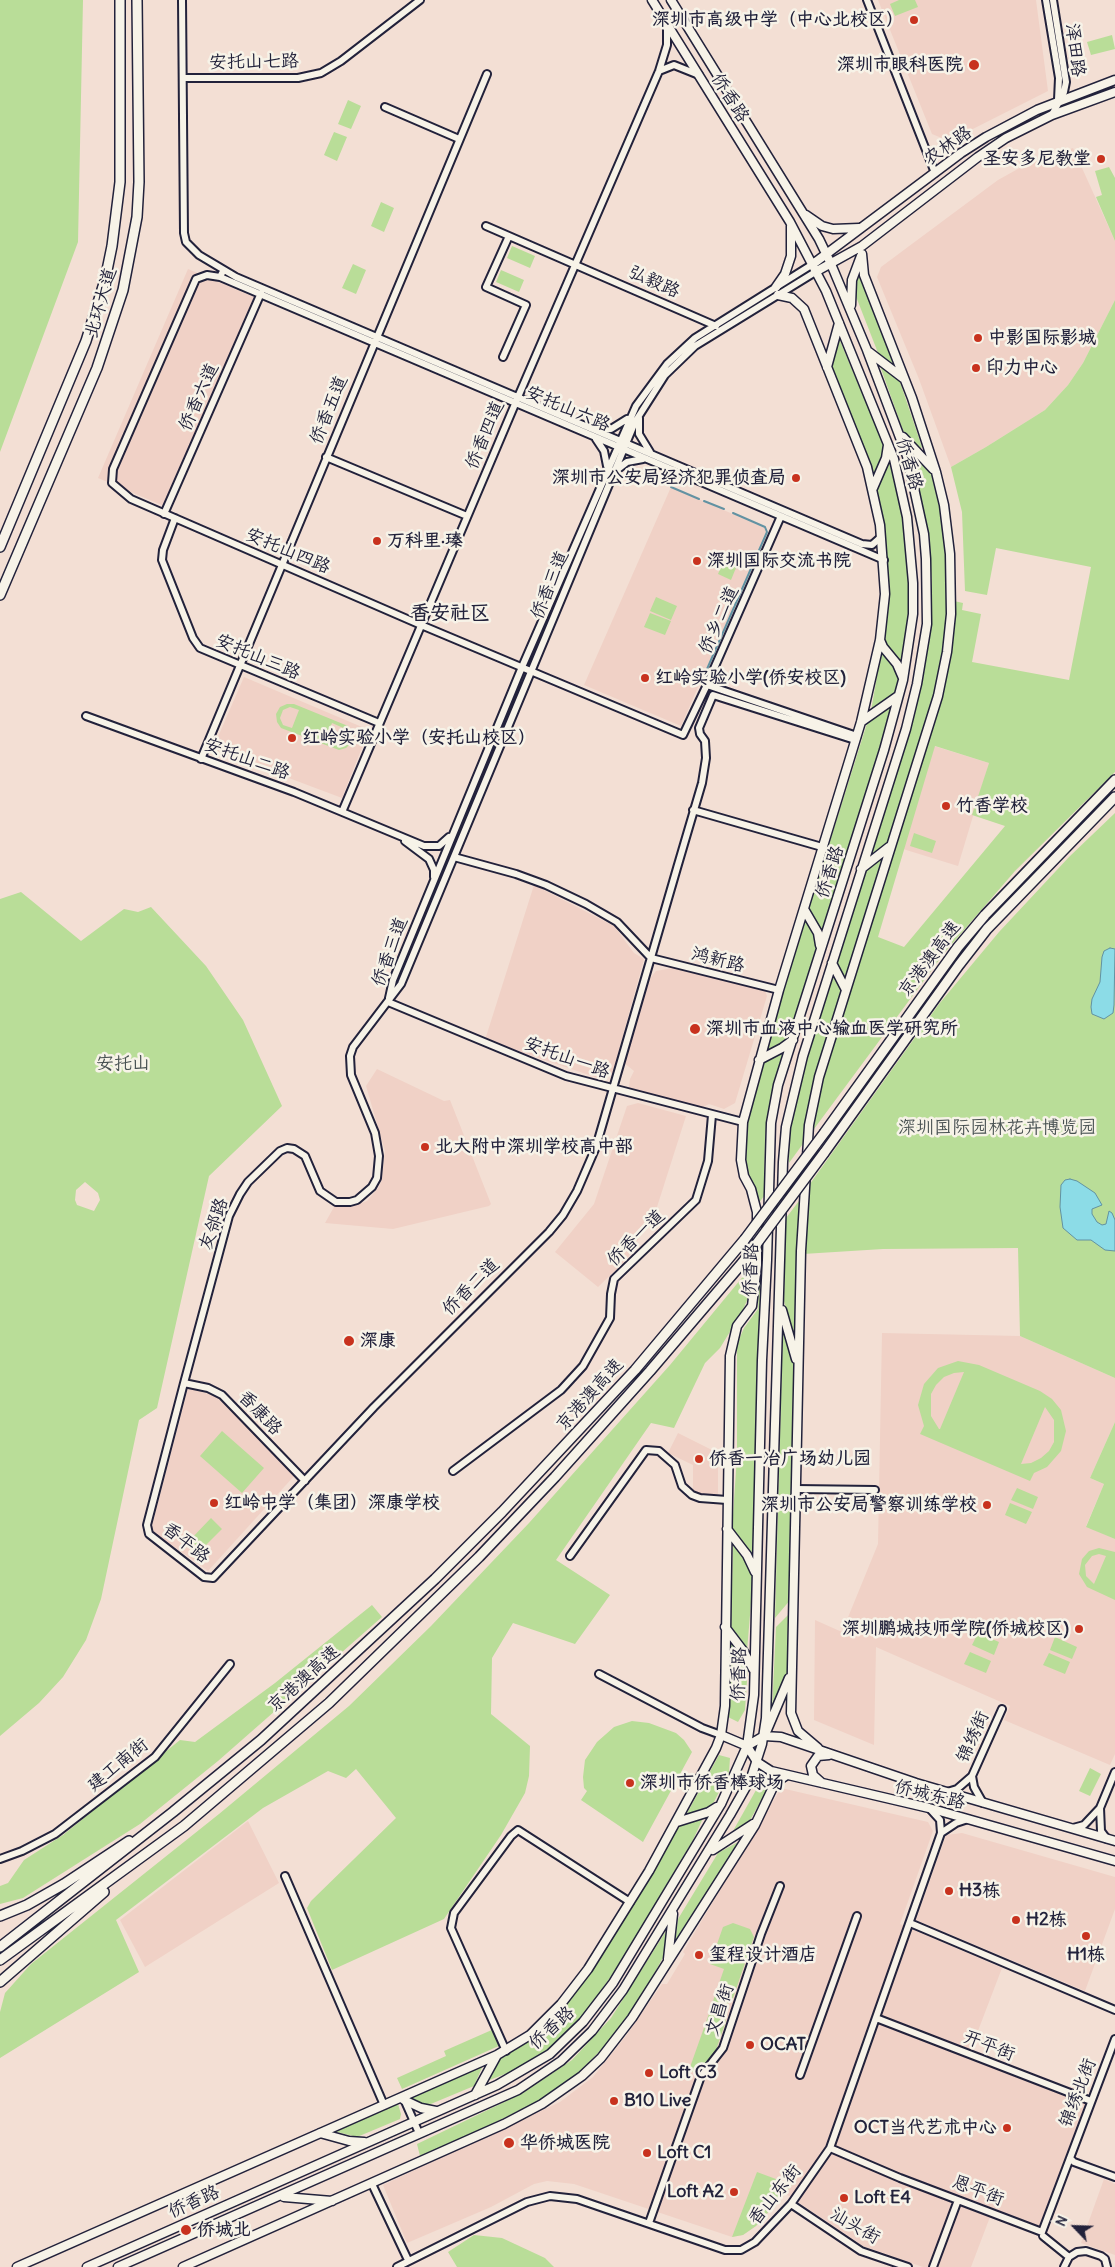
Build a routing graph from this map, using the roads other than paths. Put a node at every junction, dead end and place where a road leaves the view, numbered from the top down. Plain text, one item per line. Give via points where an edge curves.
1 (120, 0) edge
2 (137, 0) edge
3 (182, 0) edge
4 (420, 0) edge
5 (652, 0) edge
6 (671, 0) edge
7 (867, 0) edge
8 (1046, 0) edge
9 (1053, 0) edge
10 (667, 24) junction
11 (659, 71) junction
12 (487, 74) dead end
13 (699, 76) junction
14 (184, 78) junction
15 (1115, 80) edge
16 (1115, 92) edge
17 (1058, 102) junction
18 (385, 107) dead end
19 (1052, 115) junction
20 (459, 139) junction
21 (935, 173) junction
22 (802, 213) junction
23 (790, 222) junction
24 (865, 225) junction
25 (486, 226) dead end
26 (877, 234) junction
27 (509, 236) junction
28 (826, 254) junction
29 (862, 254) junction
30 (575, 264) junction
31 (831, 264) junction
32 (815, 267) junction
33 (223, 270) junction
34 (220, 277) junction
35 (777, 291) junction
36 (260, 293) junction
37 (851, 310) junction
38 (839, 324) junction
39 (714, 325) junction
40 (722, 328) junction
41 (375, 340) junction
42 (867, 350) junction
43 (503, 357) dead end
44 (827, 367) junction
45 (905, 379) junction
46 (516, 400) junction
47 (643, 406) junction
48 (633, 412) junction
49 (588, 428) junction
50 (899, 431) junction
51 (591, 435) junction
52 (888, 443) junction
53 (621, 444) junction
54 (657, 456) junction
55 (326, 457) junction
56 (649, 460) junction
57 (606, 471) junction
58 (936, 472) junction
59 (610, 479) junction
60 (873, 488) junction
61 (164, 514) junction
62 (467, 516) junction
63 (781, 516) junction
64 (175, 518) junction
65 (881, 537) junction
66 (0, 547) edge
67 (884, 560) junction
68 (281, 564) junction
69 (0, 595) edge
70 (421, 625) junction
71 (880, 640) junction
72 (239, 666) junction
73 (522, 667) junction
74 (532, 671) junction
75 (903, 680) junction
76 (707, 685) junction
77 (899, 694) junction
78 (86, 716) dead end
79 (861, 722) junction
80 (380, 723) junction
81 (682, 735) joint
82 (856, 738) junction
83 (201, 758) junction
84 (1115, 780) edge
85 (1115, 798) edge
86 (693, 810) junction
87 (342, 812) junction
88 (457, 826) junction
89 (395, 835) junction
90 (891, 845) junction
91 (822, 848) junction
92 (454, 857) junction
93 (861, 869) junction
94 (433, 882) junction
95 (804, 909) junction
96 (820, 950) junction
97 (651, 958) junction
98 (832, 963) junction
99 (779, 990) junction
100 (846, 990) junction
101 (388, 1002) junction
102 (794, 1038) junction
103 (760, 1060) junction
104 (613, 1090) junction
105 (712, 1115) junction
106 (742, 1122) junction
107 (780, 1302) junction
108 (798, 1368) junction
109 (184, 1383) junction
110 (453, 1471) dead end
111 (305, 1481) junction
112 (796, 1489) junction
113 (875, 1490) dead end
114 (727, 1500) junction
115 (147, 1525) joint
116 (726, 1529) junction
117 (570, 1556) dead end
118 (213, 1578) joint
119 (757, 1578) junction
120 (725, 1627) junction
121 (230, 1664) dead end
122 (792, 1670) junction
123 (599, 1674) dead end
124 (754, 1674) junction
125 (1002, 1709) dead end
126 (721, 1735) junction
127 (764, 1736) junction
128 (748, 1746) junction
129 (818, 1748) junction
130 (844, 1757) junction
131 (757, 1762) junction
132 (1115, 1772) edge
133 (787, 1775) junction
134 (972, 1776) junction
135 (825, 1785) junction
136 (946, 1792) junction
137 (983, 1803) junction
138 (721, 1804) junction
139 (929, 1808) junction
140 (1100, 1808) junction
141 (173, 1812) junction
142 (758, 1817) junction
143 (968, 1819) junction
144 (675, 1825) junction
145 (184, 1826) junction
146 (1072, 1829) junction
147 (941, 1833) junction
148 (1111, 1840) edge
149 (706, 1856) junction
150 (0, 1859) edge
151 (1115, 1861) edge
152 (286, 1876) dead end
153 (780, 1886) dead end
154 (630, 1902) junction
155 (674, 1908) junction
156 (0, 1916) edge
157 (857, 1916) dead end
158 (910, 1923) junction
159 (0, 1947) edge
160 (0, 1960) edge
161 (665, 1968) junction
162 (0, 1982) edge
163 (1115, 2010) edge
164 (876, 2018) junction
165 (1115, 2039) edge
166 (506, 2051) junction
167 (497, 2055) junction
168 (800, 2075) dead end
169 (475, 2094) junction
170 (403, 2098) junction
171 (1092, 2101) junction
172 (384, 2104) junction
173 (438, 2111) junction
174 (414, 2122) junction
175 (445, 2122) junction
176 (320, 2133) junction
177 (419, 2134) junction
178 (368, 2142) junction
179 (830, 2148) junction
180 (352, 2149) junction
181 (1070, 2158) junction
182 (358, 2161) junction
183 (1115, 2173) edge
184 (1115, 2177) edge
185 (372, 2184) junction
186 (279, 2197) junction
187 (958, 2200) junction
188 (336, 2201) junction
189 (792, 2204) junction
190 (649, 2223) junction
191 (1043, 2234) junction
192 (1044, 2244) dead end
193 (1069, 2257) junction
194 (408, 2260) junction
195 (122, 2266) edge
196 (17, 2267) edge
197 (87, 2267) edge
198 (183, 2267) edge
199 (397, 2267) edge
200 (908, 2267) edge
201 (932, 2267) edge
202 (1064, 2267) edge
203 (1107, 2267) edge

1 - 66 highway, 北环大道 via 120,182 105,280 74,373
2 - 69 highway, 北环大道 via 139,182 123,290 97,368
3 - 14 street
4 - 14 street, 安托山七路 via 321,73 298,78
5 - 10 main road, 侨香路
6 - 22 main road, 侨香路
7 - 21 street
8 - 17 street, 泽田路 via 1059,78
9 - 17 street, 泽田路 via 1066,82
10 - 11 street, 侨香四道 via 667,45
10 - 13 main road, 侨香路
11 - 13 street via 674,65
11 - 30 street, 侨香四道
12 - 20 street, 侨香五道
13 - 23 main road, 侨香路
14 - 33 street, 安托山六路 via 184,233 190,247
15 - 17 main road, 农林路
16 - 19 main road, 农林路
17 - 19 street, 泽田路
17 - 21 main road, 农林路 via 986,137
18 - 20 street
19 - 26 main road, 农林路 via 1006,138 978,157
20 - 41 street, 侨香五道
21 - 24 main road, 农林路
22 - 24 main road via 833,229 853,230
22 - 28 main road, 侨香路
23 - 32 main road, 侨香路
23 - 35 main road via 791,256
24 - 28 main road, 农林路
25 - 27 street, 弘毅路
26 - 29 main road
26 - 31 main road, 农林路 via 854,252
27 - 30 street, 弘毅路
27 - 43 street via 486,287 526,304
28 - 31 main road, 侨香路
28 - 32 main road, 农林路
29 - 37 main road via 852,280
29 - 45 main road via 864,275
30 - 39 street, 弘毅路
30 - 46 street, 侨香四道
31 - 32 main road, 农林路
31 - 37 main road, 侨香路
32 - 35 street, 侨香三道
32 - 38 main road, 侨香路
33 - 34 street
33 - 41 street, 安托山六路
34 - 36 street, 安托山六路
34 - 61 street, 安托山四路 via 207,275 196,279 113,469 112,483 122,492
35 - 39 street, 侨香三道
35 - 40 street, 侨香三道
35 - 44 main road via 804,309
36 - 41 street, 安托山六路
36 - 61 street, 侨香六道
37 - 42 main road, 侨香路
38 - 44 main road
38 - 52 main road, 侨香路
39 - 40 street, 弘毅路
39 - 48 street, 侨香三道 via 667,364
40 - 47 street, 侨香三道 via 674,364
41 - 46 street, 安托山六路
41 - 55 street, 侨香五道
42 - 45 main road
42 - 50 main road, 侨香路
44 - 60 main road
45 - 58 main road
46 - 49 street, 安托山六路
46 - 51 street, 安托山六路
46 - 62 street, 侨香四道
47 - 53 street, 侨香三道
47 - 54 street via 638,434 647,449
48 - 49 street via 611,429
48 - 53 street, 侨香三道
49 - 53 street, 安托山六路
50 - 58 main road
50 - 93 main road, 侨香路 via 914,482 924,534 926,624 906,729
51 - 53 street, 安托山六路
51 - 57 street via 604,451
52 - 60 main road via 886,458
52 - 75 main road, 侨香路 via 902,487 914,582 913,614
53 - 54 street, 安托山六路
53 - 56 street, 安托山六路
53 - 57 street, 侨香三道
53 - 59 street, 侨香三道
54 - 65 street, 安托山六路 via 862,544 872,545
55 - 62 street
55 - 68 street, 侨香五道
56 - 59 street via 627,462 617,468
56 - 63 street, 安托山六路
57 - 73 street, 侨香三道
58 - 90 main road via 944,505 950,570 951,614 947,652 933,713
59 - 74 street, 侨香三道
60 - 65 main road
61 - 64 street, 安托山四路
62 - 70 street, 侨香四道
63 - 67 street, 安托山六路
63 - 76 street, 侨乡二道
64 - 68 street, 安托山四路
64 - 72 street, 安托山三路 via 162,550 162,560 194,638 202,650
65 - 67 main road
67 - 71 main road via 885,594
68 - 70 street, 安托山四路
68 - 72 street, 侨香五道
70 - 73 street, 安托山四路
70 - 80 street, 侨香四道
71 - 75 main road via 897,664
71 - 79 main road
72 - 80 street, 安托山三路
72 - 83 street, 侨香五道
73 - 74 street, 安托山四路
73 - 88 street, 侨香三道
74 - 81 street, 安托山四路
74 - 92 street, 侨香三道
75 - 77 main road, 侨香路
76 - 81 street, 侨乡二道
76 - 82 street
77 - 79 main road
77 - 96 main road, 侨香路
78 - 83 street, 安托山二路
79 - 82 main road
80 - 87 street, 侨香四道
82 - 86 street, 侨香二道 via 713,695 699,728 706,741 706,758
82 - 91 main road
83 - 87 street, 安托山二路
84 - 141 highway, 京港澳高速, bridge via 964,940 745,1239 628,1377 435,1579 275,1727
85 - 145 highway, 京港澳高速, bridge via 988,929 743,1262 644,1378 479,1557 329,1703
86 - 91 street
86 - 97 street, 侨香二道
87 - 89 street, 安托山二路
88 - 89 street via 445,842 436,847
88 - 94 street, 侨香三道
89 - 94 street via 430,859 434,870
90 - 93 main road
90 - 100 main road
91 - 95 main road
92 - 97 street via 531,879 586,904 616,922
92 - 101 street, 侨香三道 via 401,984
93 - 98 main road, 侨香路
94 - 101 street, 侨香三道 via 393,980
95 - 96 main road via 818,933
95 - 99 main road
96 - 102 main road, 侨香路
97 - 99 street, 鸿新路
97 - 104 street, 侨香二道
98 - 100 main road
98 - 107 main road, 侨香路 via 802,1056 786,1127
99 - 103 main road
100 - 108 main road via 819,1077 809,1125 801,1242
101 - 104 street, 安托山一路 via 566,1076
101 - 109 street, 友邻路 via 357,1040 350,1056 351,1075 376,1141 379,1169 372,1187 350,1202 330,1199 316,1185 305,1156 287,1148 248,1182 229,1216
102 - 103 main road
102 - 119 main road, 侨香路 via 778,1085 771,1123
103 - 106 main road
104 - 105 street, 安托山一路
104 - 111 street, 侨香二道 via 589,1167 549,1232 374,1407
105 - 106 street, 安托山一路
105 - 110 street, 侨香一道 via 708,1161 696,1200 614,1279 610,1318 583,1366 561,1390
106 - 114 main road via 741,1160 758,1212 757,1265 752,1306 737,1326 730,1356
107 - 108 main road
107 - 127 main road, 侨香路
108 - 112 main road
109 - 111 street, 香康路 via 222,1395
109 - 115 street, 友邻路
111 - 118 street, 侨香二道
112 - 113 street
112 - 122 main road
114 - 116 main road
114 - 117 street via 692,1495 682,1486 675,1465 658,1451 646,1450
115 - 118 street, 香平路 via 149,1534 204,1577
116 - 119 main road via 747,1555
116 - 120 main road
119 - 124 main road, 侨香路
120 - 124 main road via 747,1657
120 - 126 main road via 725,1706
121 - 150 street, 建工南街 via 155,1757 55,1834
122 - 127 main road
122 - 129 main road via 793,1722
123 - 126 street
124 - 128 main road, 侨香路
125 - 134 street, 锦绣街
126 - 128 main road
126 - 144 main road
127 - 128 main road
127 - 129 main road, 侨城东路 via 782,1736
127 - 131 main road, 侨香路
128 - 131 main road
128 - 138 main road, 侨香路
129 - 130 main road, 侨城东路
130 - 135 main road via 822,1754 812,1762 813,1775
130 - 136 main road, 侨城东路
131 - 133 main road, 侨城东路 via 763,1768
131 - 149 main road, 侨香路
132 - 140 street
133 - 135 main road, 侨城东路
133 - 142 main road via 775,1784
134 - 136 street, 锦绣街 via 957,1789
134 - 137 street, 锦绣街
135 - 139 main road, 侨城东路
136 - 137 main road, 侨城东路
137 - 146 main road, 侨城东路
138 - 144 main road
138 - 169 main road, 侨香路 via 613,1983 583,2022 532,2066
139 - 143 main road, 侨城东路
139 - 147 street via 940,1820
140 - 146 street via 1084,1825
140 - 148 street via 1099,1821
141 - 156 highway via 64,1884
141 - 159 highway, 京港澳高速
142 - 149 main road
142 - 161 main road
143 - 147 street
143 - 151 main road, 侨城东路
144 - 154 main road
145 - 160 highway, 京港澳高速
145 - 162 highway
146 - 148 main road, 侨城东路
147 - 158 street, 香山东街
149 - 155 main road, 侨香路
152 - 172 street
153 - 190 street, 文昌街 via 723,2048 701,2076
154 - 166 main road via 573,1991 530,2035
154 - 166 street via 518,1830 511,1836 454,1913 451,1928
155 - 161 main road
155 - 175 main road, 侨香路 via 609,2012 578,2046 518,2090
157 - 168 street
158 - 163 street
158 - 164 street, 香山东街
161 - 185 main road via 617,2040 582,2076 562,2091 504,2124
164 - 171 street, 开平街
164 - 179 street, 香山东街
165 - 171 street, 锦绣北街
166 - 167 main road
167 - 169 main road
167 - 170 main road
169 - 173 main road, 侨香路
170 - 172 main road
170 - 173 main road via 421,2108
170 - 174 street
171 - 181 street, 锦绣北街
172 - 176 main road
173 - 174 main road, 侨香路
173 - 175 main road
174 - 177 street
174 - 178 main road, 侨香路
175 - 177 main road, 侨香路
176 - 178 main road via 354,2142
176 - 196 main road
177 - 182 main road, 侨香路
178 - 180 main road, 侨香路
179 - 187 street, 恩平街
179 - 189 street, 香山东街
180 - 182 main road
180 - 197 main road, 侨香路
181 - 183 street
181 - 184 street
181 - 191 street
182 - 186 main road, 侨香路
185 - 188 main road
185 - 194 street
186 - 188 main road
186 - 195 main road, 侨香路
187 - 191 street, 恩平街
187 - 201 street
188 - 198 main road
189 - 190 street, 香山东街 via 755,2242 736,2251 720,2249
189 - 200 street, 汕头街 via 861,2251
190 - 194 street, 香山东街 via 577,2199 545,2196
191 - 192 street
191 - 193 street, 恩平街
193 - 202 street
193 - 203 street via 1086,2250 1101,2256
194 - 199 street, 香山东街

